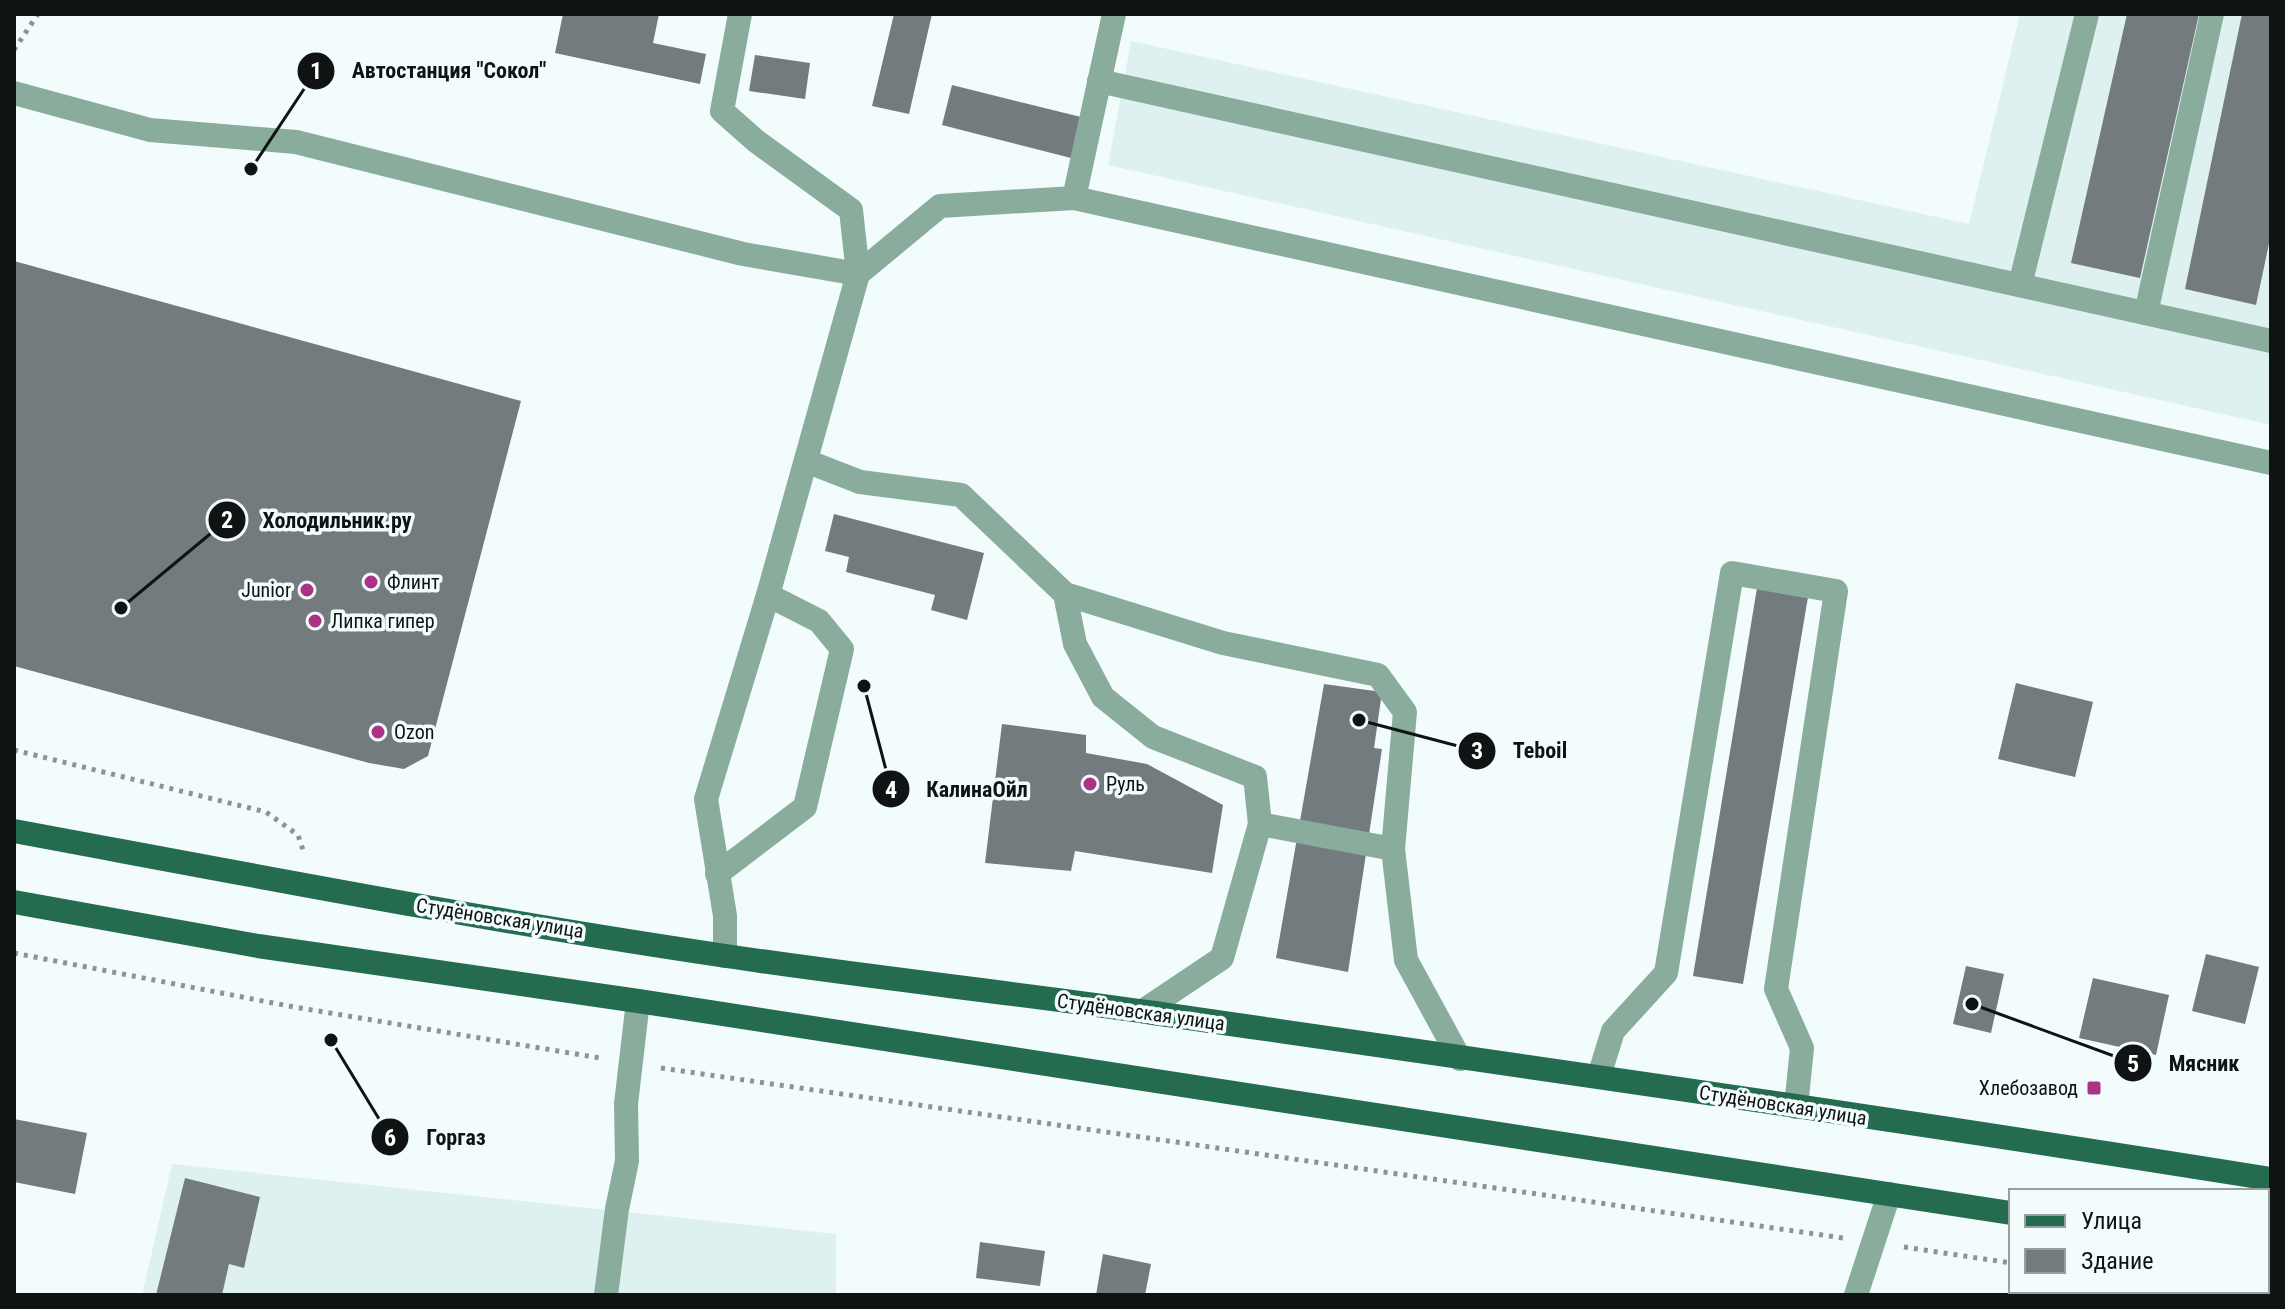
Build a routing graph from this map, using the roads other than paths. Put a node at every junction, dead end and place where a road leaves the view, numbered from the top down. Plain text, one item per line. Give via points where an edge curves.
1 (740, 14) edge
2 (1114, 14) edge
3 (2087, 14) edge
4 (2212, 14) edge
5 (1099, 81) junction
6 (14, 93) edge
7 (1074, 198) junction
8 (858, 274) junction
9 (2020, 285) junction
10 (2146, 313) junction
11 (2270, 335) edge
12 (806, 461) junction
13 (2271, 463) edge
14 (1065, 594) junction
15 (768, 595) junction
16 (1260, 824) junction
17 (14, 831) edge
18 (1393, 849) junction
19 (717, 874) junction
20 (14, 902) edge
21 (725, 956) junction
22 (638, 1001) junction
23 (1143, 1011) junction
24 (1460, 1059) junction
25 (1599, 1076) junction
26 (1796, 1107) junction
27 (2271, 1179) edge
28 (1889, 1194) junction
29 (2009, 1213) edge
30 (606, 1295) edge
31 (1856, 1295) edge

1 - 8 street via 722,111 851,210
2 - 5 street
3 - 9 street
4 - 10 street
5 - 7 street
5 - 9 street
6 - 8 street via 150,130 296,142 743,254
7 - 8 street via 940,206
7 - 13 street
8 - 12 street
9 - 10 street
10 - 11 street
12 - 14 street via 860,482 961,495
12 - 15 street
14 - 16 street via 1075,644 1103,697 1153,737 1255,777
14 - 18 street via 1223,643 1378,675 1405,712
15 - 19 street via 706,799
15 - 19 street via 819,621 842,649 805,807
16 - 18 street
16 - 23 street via 1222,958
17 - 21 main road, Студёновская улица
18 - 24 street via 1406,960
19 - 21 street
20 - 22 main road via 258,946
21 - 23 main road, Студёновская улица
22 - 28 main road
22 - 30 street via 626,1104 627,1161
23 - 24 main road, Студёновская улица
24 - 25 main road, Студёновская улица
25 - 26 main road, Студёновская улица
25 - 26 street via 1613,1031 1666,973 1732,573 1836,591 1776,989 1802,1048
26 - 27 main road, Студёновская улица
28 - 29 main road
28 - 31 street

